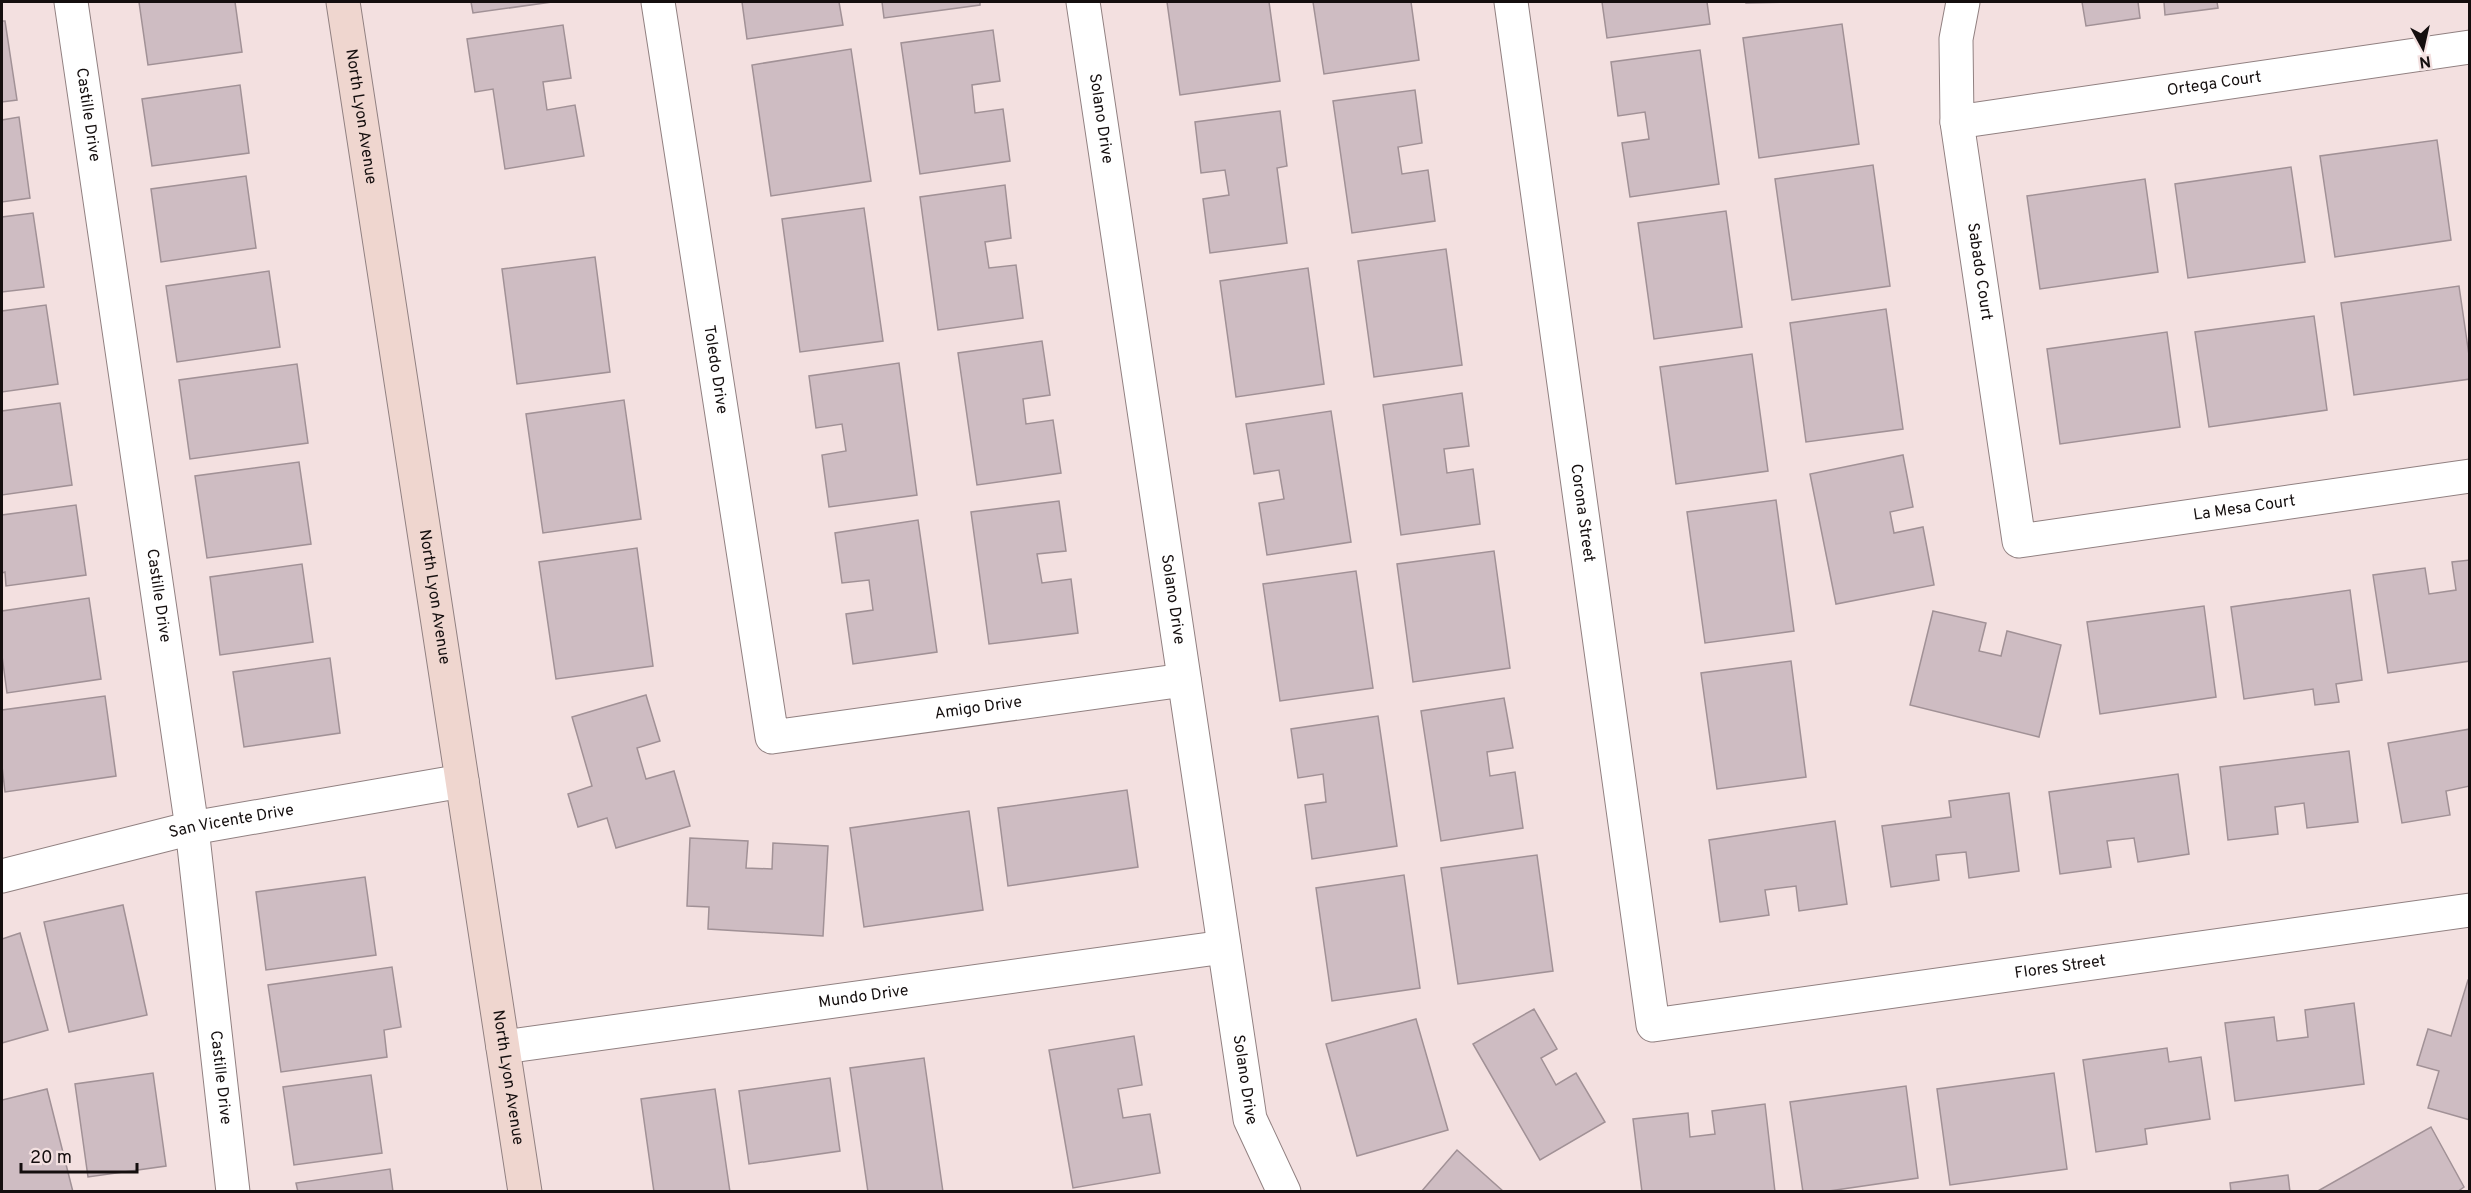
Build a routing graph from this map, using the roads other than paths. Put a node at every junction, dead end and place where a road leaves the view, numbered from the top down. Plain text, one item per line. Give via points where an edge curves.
1 (71, 2) edge
2 (343, 2) edge
3 (658, 2) edge
4 (1083, 2) edge
5 (1511, 2) edge
6 (1963, 2) edge
7 (2469, 47) edge
8 (1957, 122) junction
9 (2469, 476) edge
10 (2019, 541) joint
11 (1184, 680) junction
12 (772, 737) joint
13 (462, 781) junction
14 (192, 828) junction
15 (2, 876) edge
16 (2469, 910) edge
17 (1224, 947) junction
18 (1653, 1025) joint
19 (503, 1047) junction
20 (233, 1191) edge
21 (525, 1191) edge
22 (1284, 1191) edge

1 - 14 street, Castille Drive
2 - 13 street, North Lyon Avenue
3 - 12 street, Toledo Drive
4 - 11 street, Solano Drive
5 - 18 street, Corona Street
6 - 8 street, Sabado Court via 1956,39
7 - 8 street, Ortega Court
8 - 10 street, Sabado Court
9 - 10 street, La Mesa Court
11 - 12 street, Amigo Drive
11 - 17 street, Solano Drive
13 - 14 street, San Vicente Drive
13 - 19 street, North Lyon Avenue
14 - 15 street, San Vicente Drive
14 - 20 street, Castille Drive
16 - 18 street, Flores Street
17 - 19 street, Mundo Drive
17 - 22 street, Solano Drive via 1250,1119
19 - 21 street, North Lyon Avenue

